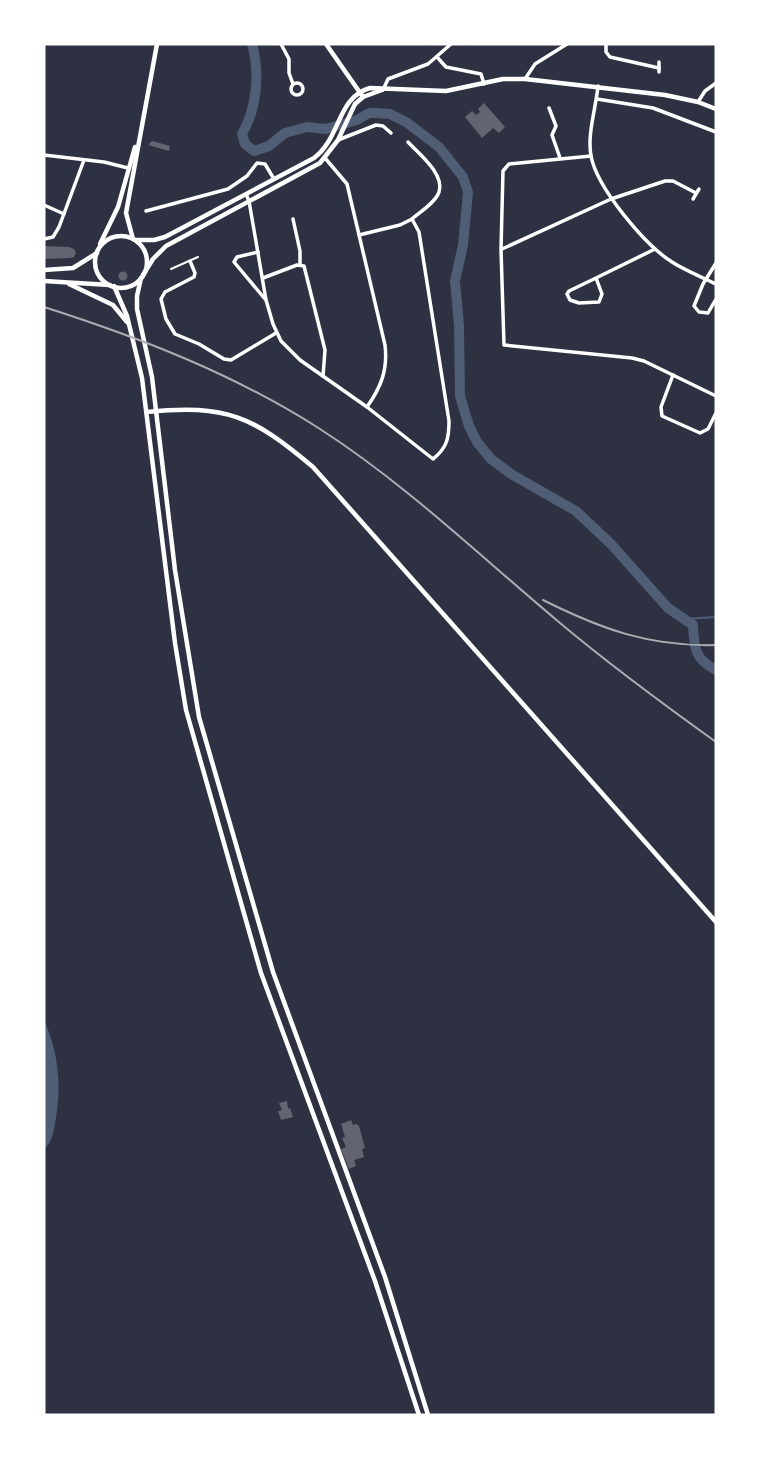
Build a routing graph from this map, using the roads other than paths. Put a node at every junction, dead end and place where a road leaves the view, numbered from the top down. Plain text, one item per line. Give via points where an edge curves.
1 (156, 44) edge
2 (281, 44) edge
3 (326, 44) edge
4 (451, 44) edge
5 (567, 44) edge
6 (606, 44) edge
7 (437, 57) junction
8 (659, 62) dead end
9 (525, 79) junction
10 (293, 84) dead end
11 (484, 84) junction
12 (716, 84) edge
13 (598, 86) junction
14 (383, 90) junction
15 (359, 92) junction
16 (363, 97) junction
17 (597, 99) junction
18 (698, 102) junction
19 (550, 108) dead end
20 (716, 109) edge
21 (391, 132) dead end
22 (716, 132) edge
23 (338, 140) junction
24 (408, 142) dead end
25 (320, 153) junction
26 (44, 155) edge
27 (591, 156) junction
28 (325, 158) junction
29 (561, 158) junction
30 (84, 160) junction
31 (131, 169) junction
32 (274, 179) junction
33 (246, 194) junction
34 (611, 199) junction
35 (694, 199) dead end
36 (249, 201) junction
37 (44, 205) edge
38 (146, 211) dead end
39 (64, 214) junction
40 (293, 219) dead end
41 (412, 219) junction
42 (359, 235) junction
43 (44, 239) edge
44 (134, 239) junction
45 (501, 249) junction
46 (655, 249) junction
47 (98, 250) junction
48 (258, 252) junction
49 (198, 257) dead end
50 (190, 261) junction
51 (716, 263) edge
52 (300, 264) junction
53 (171, 269) dead end
54 (44, 270) edge
55 (142, 277) junction
56 (262, 278) junction
57 (596, 278) junction
58 (706, 279) junction
59 (44, 281) edge
60 (69, 284) junction
61 (716, 284) edge
62 (113, 286) junction
63 (716, 299) edge
64 (266, 300) junction
65 (131, 328) junction
66 (276, 333) junction
67 (673, 375) junction
68 (323, 376) junction
69 (716, 396) edge
70 (368, 407) junction
71 (157, 411) junction
72 (146, 412) junction
73 (716, 413) edge
74 (166, 492) junction
75 (157, 493) junction
76 (215, 774) junction
77 (205, 777) junction
78 (716, 922) edge
79 (419, 1415) edge
80 (429, 1415) edge

1 - 31 main road
2 - 10 street
3 - 15 main road
4 - 7 street
5 - 9 street via 535,64
6 - 8 street via 610,57 659,70
7 - 11 street via 446,67 481,75
7 - 14 street via 391,77
9 - 11 main road
9 - 13 main road
11 - 14 main road via 446,90
12 - 18 street
13 - 17 street
13 - 18 main road
14 - 15 main road
14 - 16 main road
15 - 16 main road
15 - 25 main road
16 - 23 main road
17 - 22 street via 653,108
17 - 27 street
18 - 20 main road
19 - 29 street via 556,125 552,135
21 - 23 street via 376,125
23 - 28 main road
24 - 41 street via 440,184 439,194
25 - 28 main road
25 - 32 main road
26 - 30 street
27 - 29 street
27 - 34 street
28 - 36 main road
28 - 42 street via 347,184
29 - 45 street via 506,166 501,178
30 - 31 street
30 - 39 street
31 - 44 main road via 126,213
31 - 47 main road
32 - 33 main road
32 - 38 street via 265,164 257,163 228,190
33 - 36 street
33 - 44 main road via 160,239
34 - 35 street via 669,180 698,191
34 - 45 street
34 - 46 street
36 - 48 street
36 - 55 main road via 166,246
37 - 39 street
39 - 43 street via 53,237
40 - 52 street
41 - 42 street
41 - 70 street via 424,251 449,421 445,448 433,459
42 - 70 street via 386,357 382,381
44 - 47 main road via 116,236
44 - 55 main road via 146,256
45 - 67 street via 504,345 620,356
46 - 57 street
46 - 58 street
47 - 54 main road via 74,268
47 - 62 main road via 97,271
48 - 56 street
48 - 64 street via 234,262
49 - 50 lane
50 - 53 lane
50 - 66 street via 194,277 165,292 161,299 175,334 231,360
51 - 58 street
52 - 56 street
52 - 68 street via 326,350
55 - 62 main road via 128,286
55 - 71 main road via 136,303
56 - 64 street
57 - 57 street via 603,294 599,302 570,300 569,291
58 - 61 street
58 - 63 street via 695,310 708,313
59 - 60 main road
60 - 62 main road
60 - 65 main road via 113,305
62 - 65 main road
64 - 66 street
65 - 72 main road
66 - 68 street via 292,354
67 - 69 street
67 - 73 street via 662,416 700,433 708,429
68 - 70 street
71 - 72 main road
71 - 74 main road
71 - 78 main road via 212,410 246,420 283,441 313,467
72 - 75 main road
74 - 75 main road
74 - 76 main road via 190,674
75 - 77 main road via 182,691
76 - 77 main road
76 - 80 main road via 273,972 385,1277
77 - 79 main road via 261,974 375,1280

